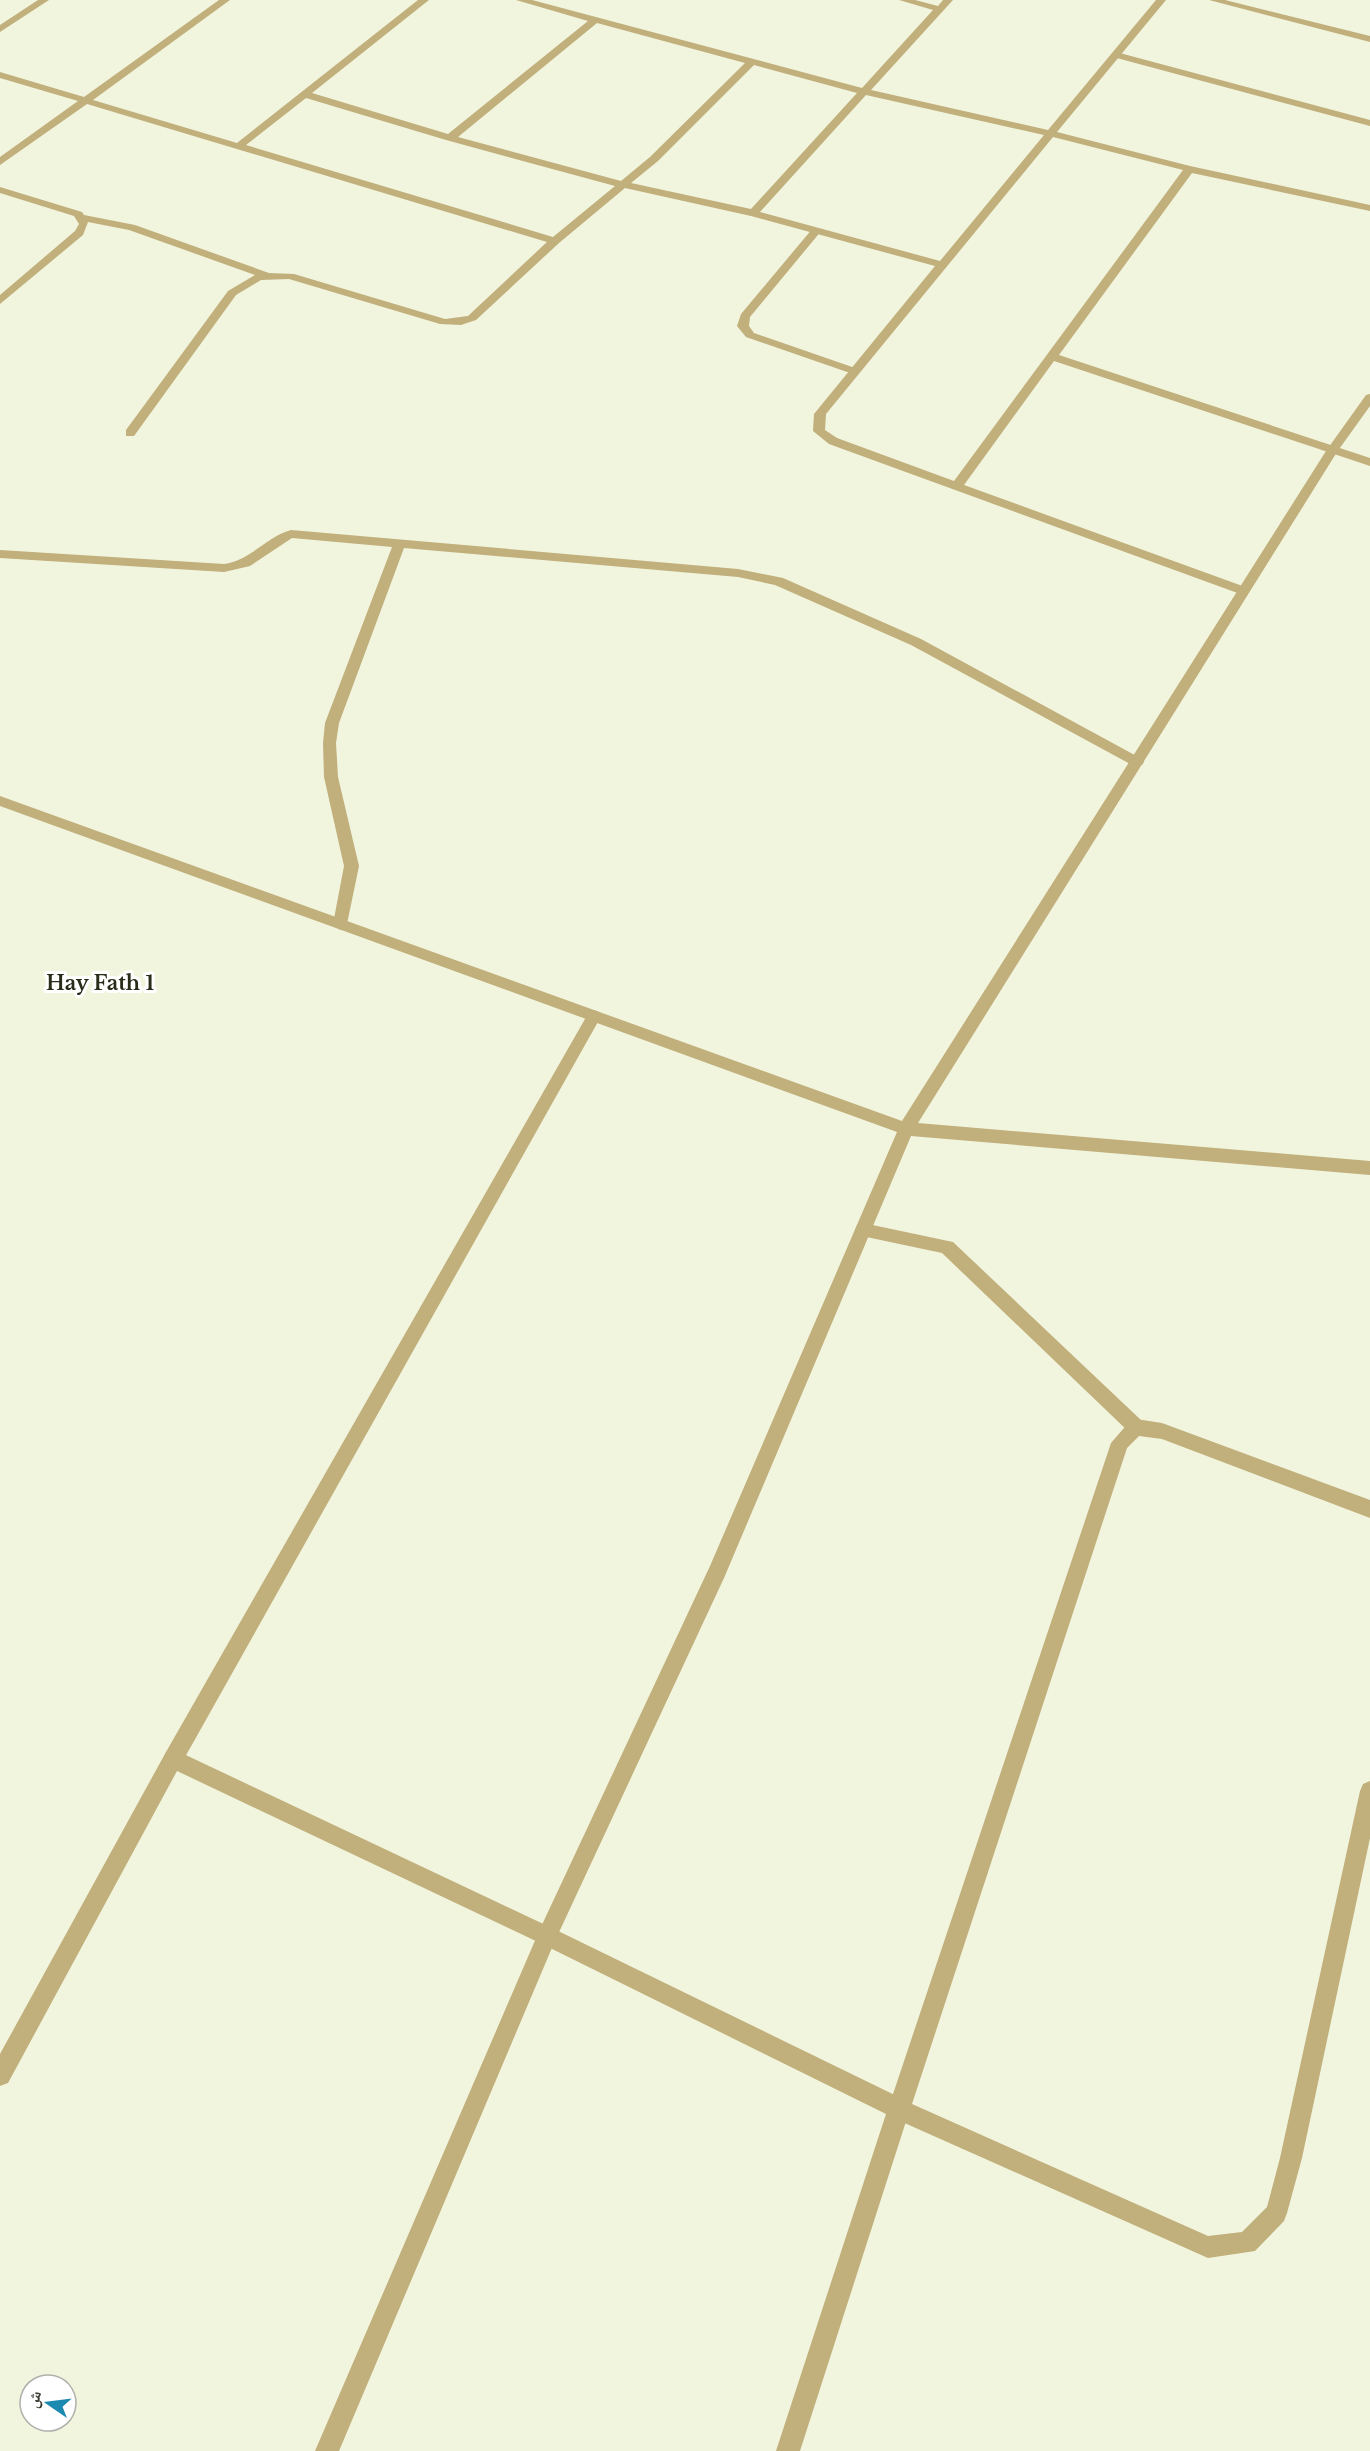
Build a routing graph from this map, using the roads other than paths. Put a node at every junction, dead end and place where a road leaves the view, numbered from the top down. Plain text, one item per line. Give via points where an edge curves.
1 (44, 0) edge
2 (225, 0) edge
3 (424, 0) edge
4 (521, 0) edge
5 (571, 0) edge
6 (904, 0) edge
7 (948, 0) edge
8 (1161, 0) edge
9 (1214, 0) edge
10 (940, 9) junction
11 (559, 10) junction
12 (594, 21) junction
13 (0, 29) edge
14 (1370, 39) edge
15 (1116, 55) junction
16 (752, 62) junction
17 (0, 75) edge
18 (864, 92) junction
19 (303, 94) junction
20 (84, 101) junction
21 (1370, 123) edge
22 (1052, 134) junction
23 (450, 138) junction
24 (239, 146) junction
25 (0, 162) edge
26 (1189, 169) junction
27 (621, 184) junction
28 (0, 190) edge
29 (1370, 208) edge
30 (753, 213) junction
31 (82, 218) junction
32 (817, 230) junction
33 (555, 242) junction
34 (940, 264) junction
35 (265, 275) junction
36 (0, 301) edge
37 (1051, 356) junction
38 (854, 371) junction
39 (1370, 398) edge
40 (130, 433) dead end
41 (1332, 451) junction
42 (1370, 462) edge
43 (957, 486) junction
44 (400, 542) junction
45 (0, 554) edge
46 (1243, 591) junction
47 (1137, 762) junction
48 (0, 801) edge
49 (340, 924) junction
50 (594, 1016) junction
51 (906, 1129) junction
52 (1370, 1168) edge
53 (863, 1230) junction
54 (1136, 1427) junction
55 (1370, 1509) edge
56 (173, 1759) junction
57 (1370, 1791) edge
58 (547, 1936) junction
59 (0, 2075) edge
60 (899, 2109) junction
61 (327, 2451) edge
62 (788, 2451) edge

1 - 13 street
2 - 20 street
3 - 19 street
4 - 11 street
5 - 11 street
6 - 10 street
7 - 10 street
8 - 15 street
9 - 14 street
10 - 18 street
11 - 12 street
12 - 16 street
12 - 23 street
15 - 21 street
15 - 22 street
16 - 18 street
16 - 27 street via 654,159
17 - 20 street
18 - 22 street
18 - 30 street
19 - 23 street
19 - 24 street
20 - 24 street
20 - 25 street
22 - 26 street
22 - 34 street
23 - 27 street
24 - 33 street
26 - 29 street
26 - 37 street
27 - 30 street
27 - 33 street
28 - 31 street
30 - 32 street
31 - 35 street via 131,227
31 - 36 street via 84,224 79,233
32 - 34 street
32 - 38 street via 745,316 743,326 750,335
33 - 35 street via 472,318 461,322 444,322 290,276
34 - 38 street
35 - 40 street via 248,280 232,293
37 - 41 street
37 - 43 street
38 - 43 street via 820,414 819,430 833,441
39 - 41 street
41 - 42 street
41 - 46 street
43 - 46 street
44 - 45 street via 291,534 281,537 250,562 224,568
44 - 47 street via 738,573 778,581 916,642
44 - 49 street via 332,723 327,748 328,771 352,862
46 - 47 street
47 - 51 street
48 - 49 street
49 - 50 street
50 - 51 street
50 - 56 street
51 - 52 street
51 - 53 street
53 - 54 street via 947,1247
53 - 58 street via 717,1572
54 - 55 street via 1162,1431
54 - 60 street via 1120,1443
56 - 58 street
56 - 59 street
57 - 60 street via 1279,2202 1276,2213 1247,2243 1208,2247
58 - 60 street
58 - 61 street
60 - 62 street

